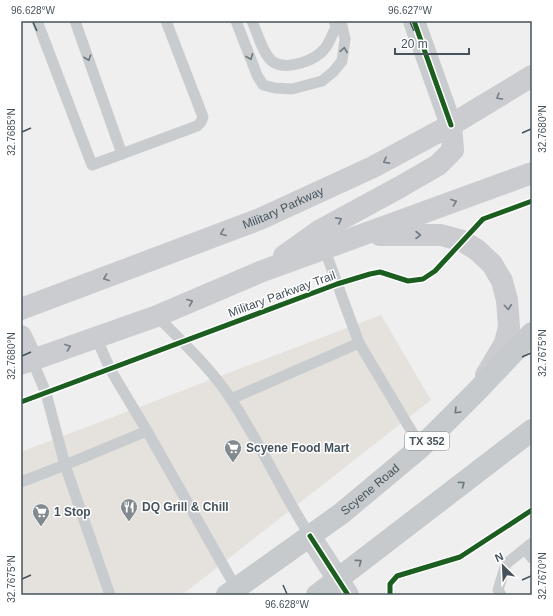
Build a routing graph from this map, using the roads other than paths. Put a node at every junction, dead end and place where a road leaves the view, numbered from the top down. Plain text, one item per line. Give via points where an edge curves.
1 (37, 21) edge
2 (75, 21) edge
3 (166, 21) edge
4 (236, 21) edge
5 (252, 21) edge
6 (334, 21) edge
7 (341, 21) edge
8 (414, 21) edge
9 (532, 76) edge
10 (451, 126) junction
11 (122, 154) junction
12 (532, 173) edge
13 (364, 235) junction
14 (321, 240) junction
15 (21, 309) edge
16 (157, 316) junction
17 (532, 333) edge
18 (21, 336) edge
19 (96, 337) junction
20 (359, 343) junction
21 (26, 362) edge
22 (476, 392) junction
23 (231, 399) junction
24 (532, 430) edge
25 (147, 431) junction
26 (421, 447) junction
27 (65, 465) junction
28 (21, 482) edge
29 (310, 536) junction
30 (529, 546) edge
31 (532, 558) edge
32 (342, 587) edge
33 (231, 592) edge
34 (110, 595) edge
35 (317, 595) edge
36 (501, 595) edge

1 - 11 lane via 92,165
2 -> 11 lane
3 - 11 lane via 203,117 197,126
4 -> 7 lane via 257,75 264,85 292,89 322,81 342,61 345,40
5 - 6 lane via 265,52 273,62 285,66 299,64 326,48 336,27
8 - 10 street
9 -> 10 main road, Military Parkway
14 -> 10 main road via 438,165 453,150
10 -> 15 main road, Military Parkway via 373,167 260,219
13 -> 12 main road
13 - 14 main road
13 -> 22 main road via 441,235 463,241 492,264 502,282 507,300 509,327 505,342
16 -> 14 main road via 260,272
14 - 20 lane
16 - 19 main road
16 - 23 lane via 212,372
17 - 22 main road, Scyene Road / TX 352
18 - 21 main road
21 -> 19 main road
19 - 25 lane via 110,369
20 - 23 lane
20 - 26 lane
21 - 27 lane via 46,393
22 -> 26 main road, Scyene Road / TX 352
23 - 29 lane
32 -> 24 main road
25 - 27 lane
25 - 33 lane
26 - 29 main road, Scyene Road / TX 352 via 342,513
27 - 28 lane
27 - 34 lane
29 - 32 main road
29 - 33 main road, Scyene Road / TX 352
30 - 31 lane
30 - 36 lane via 506,564 498,590
32 - 35 main road

